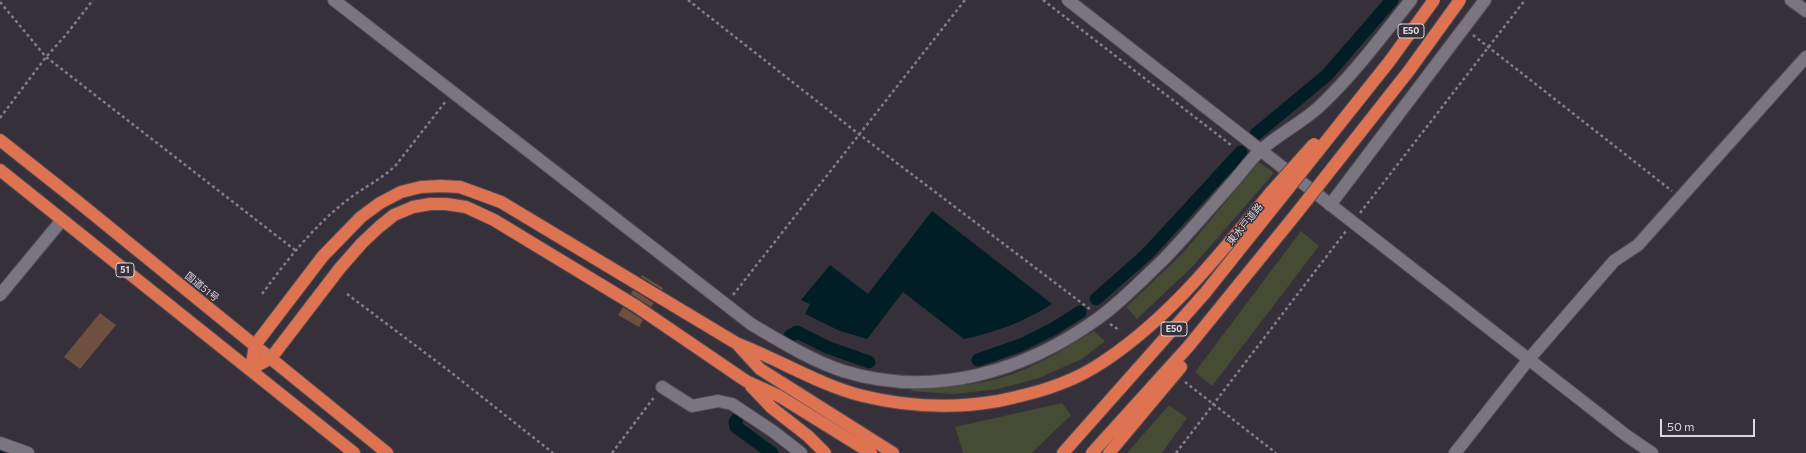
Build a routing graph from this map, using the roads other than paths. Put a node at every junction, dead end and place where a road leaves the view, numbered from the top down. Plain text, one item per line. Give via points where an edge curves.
1 (334, 0) edge
2 (1068, 0) edge
3 (1411, 0) edge
4 (1434, 0) edge
5 (1460, 0) edge
6 (1485, 0) edge
7 (1791, 0) edge
8 (1806, 11) edge
9 (1806, 58) edge
10 (0, 140) edge
11 (1261, 151) junction
12 (0, 170) edge
13 (1276, 196) junction
14 (1330, 205) junction
15 (62, 220) junction
16 (0, 295) edge
17 (1222, 307) junction
18 (736, 342) junction
19 (255, 345) junction
20 (271, 358) junction
21 (1529, 359) junction
22 (251, 369) junction
23 (746, 381) junction
24 (662, 386) road end
25 (0, 443) edge
26 (28, 453) edge
27 (354, 453) edge
28 (387, 453) edge
29 (801, 453) edge
30 (826, 453) edge
31 (871, 453) edge
32 (893, 453) edge
33 (1063, 453) edge
34 (1092, 453) edge
35 (1109, 453) edge
36 (1455, 453) edge
37 (1652, 453) edge

1 - 11 street via 751,324 815,359 843,371 874,378 902,382 951,381 977,377 1006,368 1051,348 1100,317 1164,258
2 - 11 street
3 - 11 street via 1341,86 1317,109
4 - 13 highway, E50, bridge via 1389,62
5 - 17 highway, E50, bridge via 1408,72
6 - 14 street
7 - 8 street
9 - 21 street via 1638,245 1614,261
10 - 19 highway, 国道51号 / 51
11 - 14 street
12 - 15 highway, 51
13 - 18 highway via 1148,328 1094,367 1038,392 986,403 955,406 894,402 829,384
13 - 33 highway, 東水戸道路 / E50 via 1205,293
14 - 21 street
15 - 16 street
15 - 22 highway, 51
17 - 34 highway, E50
17 - 35 highway via 1193,351
18 - 19 highway via 501,202 460,187 441,186 401,192 361,217 323,256
18 - 32 highway via 760,369
19 - 20 highway, 国道51号 / 51
19 - 22 highway
20 - 22 highway
20 - 23 highway via 340,268 379,227 394,215 413,207 446,204 466,207 494,220 636,306
20 - 28 highway, 国道51号 / 51
21 - 36 street
21 - 37 street via 1626,436
22 - 27 highway, 51
23 - 30 highway via 772,408
23 - 31 highway via 780,396
24 - 29 street via 692,406 718,401 732,404
25 - 26 street

